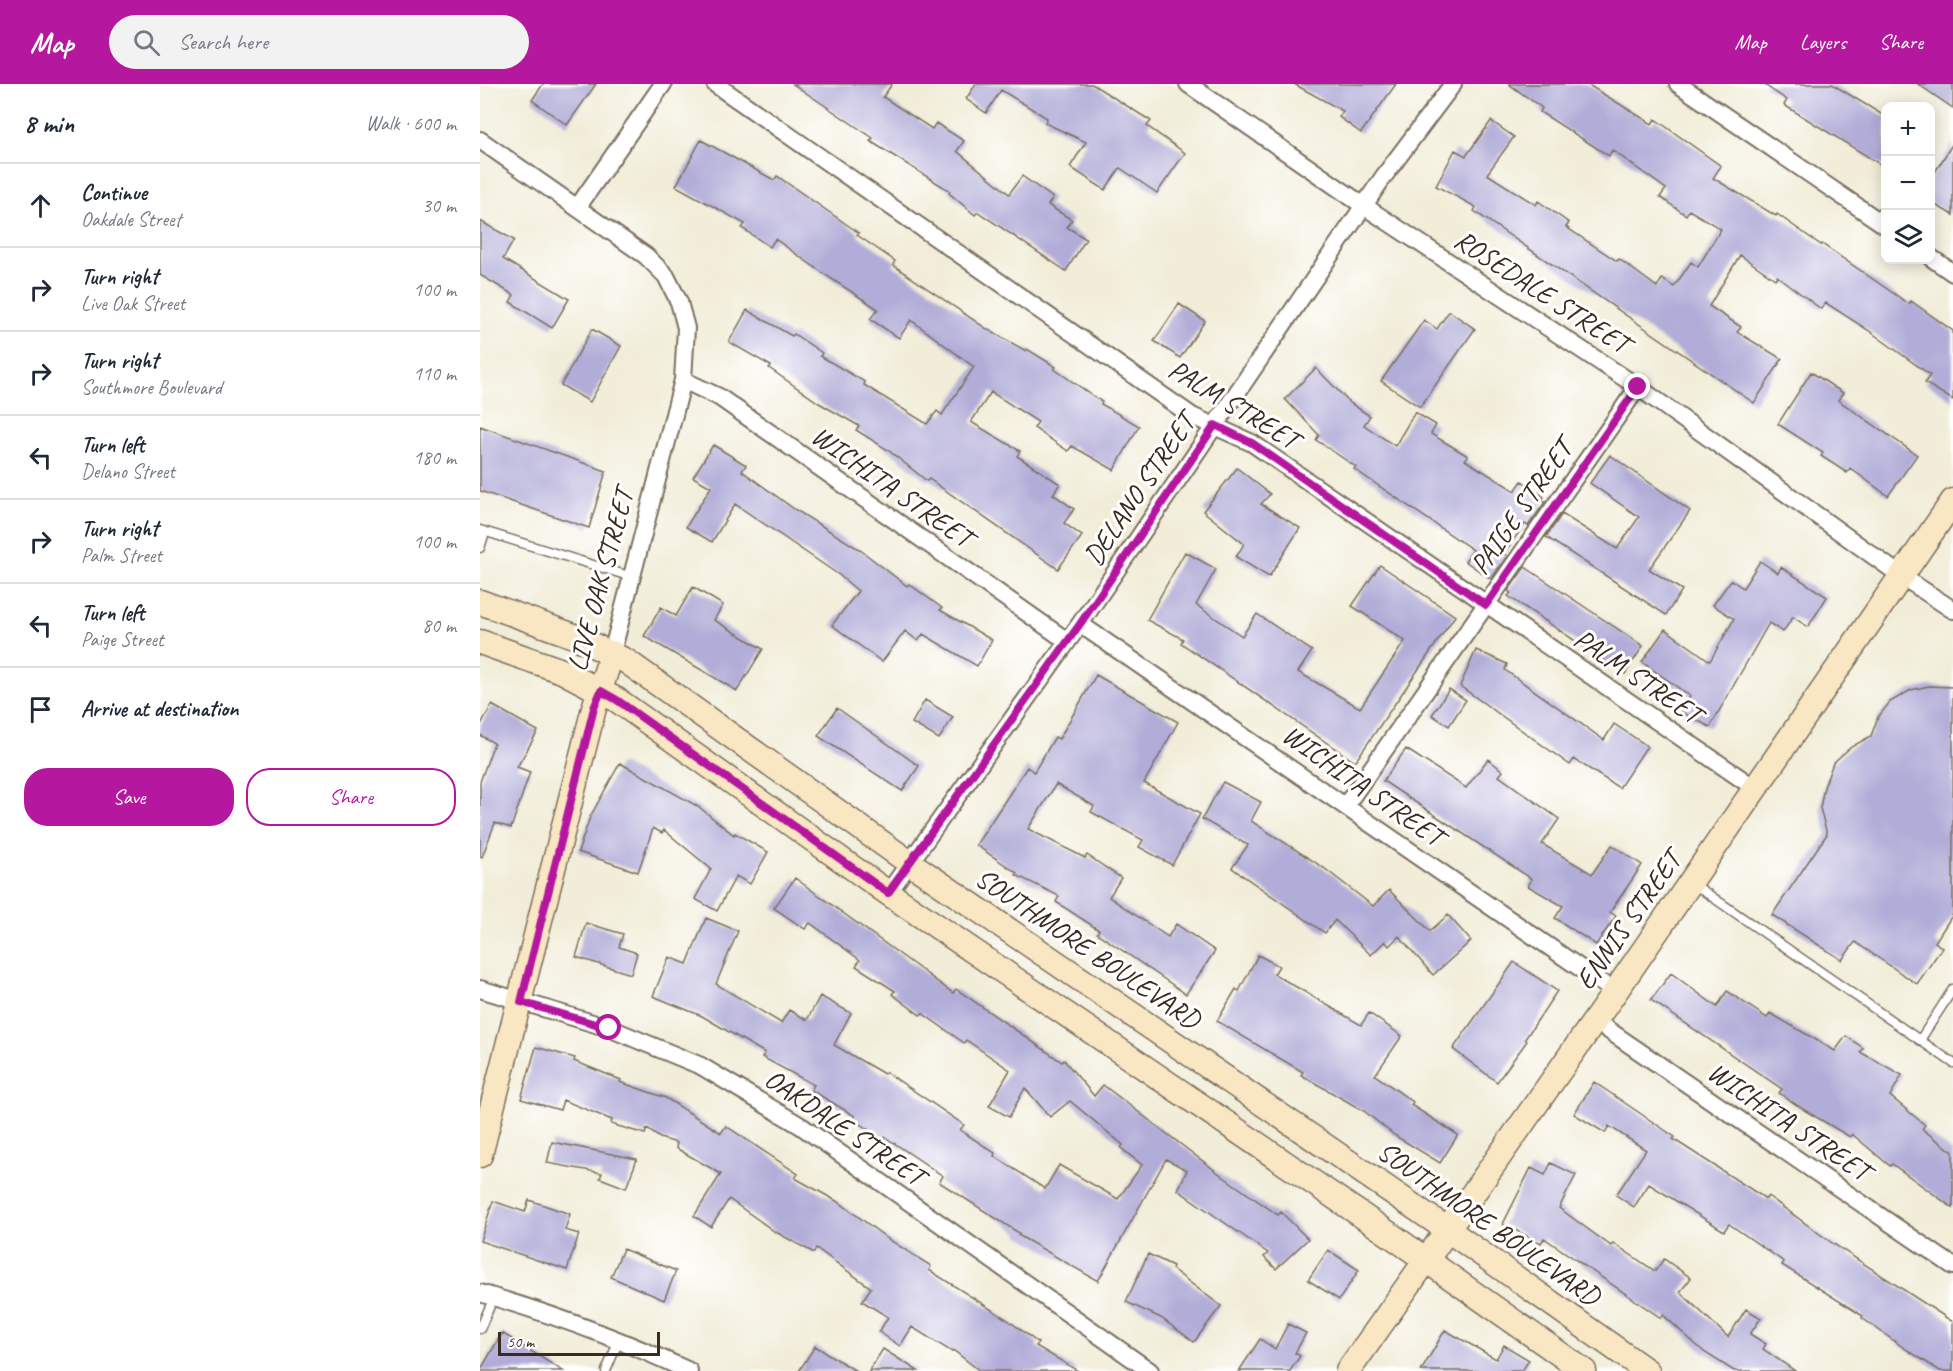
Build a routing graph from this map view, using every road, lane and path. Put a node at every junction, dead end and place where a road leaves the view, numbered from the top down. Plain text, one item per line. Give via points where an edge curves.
1 (663, 84) edge
2 (715, 84) edge
3 (1188, 84) edge
4 (1453, 84) edge
5 (1678, 84) edge
6 (480, 140) edge
7 (1364, 206) junction
8 (577, 208) junction
9 (1881, 223) edge
10 (1935, 260) edge
11 (1953, 273) edge
12 (683, 380) junction
13 (1638, 387) junction
14 (1215, 425) junction
15 (1953, 501) edge
16 (483, 531) edge
17 (480, 548) edge
18 (1900, 575) junction
19 (632, 577) junction
20 (480, 602) edge
21 (1486, 605) junction
22 (1953, 610) edge
23 (1080, 624) junction
24 (1067, 641) junction
25 (480, 642) edge
26 (612, 653) junction
27 (601, 691) junction
28 (1756, 789) junction
29 (1346, 805) junction
30 (910, 862) junction
31 (1691, 883) junction
32 (888, 893) junction
33 (480, 989) edge
34 (1953, 989) edge
35 (1615, 992) junction
36 (521, 1002) junction
37 (1595, 1021) junction
38 (1920, 1040) junction
39 (1953, 1062) edge
40 (480, 1155) edge
41 (1448, 1230) junction
42 (1425, 1261) junction
43 (1953, 1266) edge
44 (487, 1295) edge
45 (480, 1329) edge
46 (619, 1340) junction
47 (606, 1371) edge
48 (689, 1371) edge
49 (1150, 1371) edge
50 (1348, 1371) edge
51 (1584, 1371) edge
52 (1647, 1371) edge

1 - 8 street
2 - 14 street, PALM STREET via 1192,416
3 - 7 street, ROSEDALE STREET
4 - 7 street, DELANO STREET
5 - 9 street
6 - 8 street
7 - 13 street, ROSEDALE STREET
7 - 14 street, DELANO STREET
8 - 12 street, LIVE OAK STREET via 646,256 666,276 686,328
10 - 11 street
12 - 19 street, LIVE OAK STREET
12 - 24 street, WICHITA STREET via 719,397
13 - 18 street, ROSEDALE STREET
13 - 21 street, PAIGE STREET
14 - 21 street, PALM STREET via 1252,443
14 - 23 street, DELANO STREET
15 - 18 street, ENNIS STREET
16 - 17 lane
16 - 19 lane
18 - 22 street, ROSEDALE STREET
18 - 28 street, ENNIS STREET
19 - 26 street, LIVE OAK STREET
20 - 26 street, SOUTHMORE BOULEVARD
21 - 28 street, PALM STREET
21 - 29 street, PAIGE STREET
23 - 24 street, DELANO STREET
23 - 29 street, WICHITA STREET
24 - 30 street, DELANO STREET
25 - 27 street via 562,671
26 - 27 street, LIVE OAK STREET
26 - 30 street, SOUTHMORE BOULEVARD
27 - 32 street
27 - 36 street, LIVE OAK STREET
28 - 31 street, ENNIS STREET
29 - 35 street, WICHITA STREET
30 - 32 street, DELANO STREET
30 - 41 street, SOUTHMORE BOULEVARD
31 - 35 street, ENNIS STREET
31 - 38 lane
32 - 42 street
33 - 36 street, OAKDALE STREET
34 - 38 lane
35 - 37 street, ENNIS STREET
36 - 40 street, LIVE OAK STREET
36 - 49 street, OAKDALE STREET via 609,1028 701,1066 801,1126
37 - 41 street, ENNIS STREET
37 - 43 street, WICHITA STREET
38 - 39 lane
41 - 42 street, ENNIS STREET
41 - 52 street, SOUTHMORE BOULEVARD
42 - 50 street, ENNIS STREET
42 - 51 street
44 - 45 lane
44 - 46 street
46 - 47 lane
46 - 48 street

